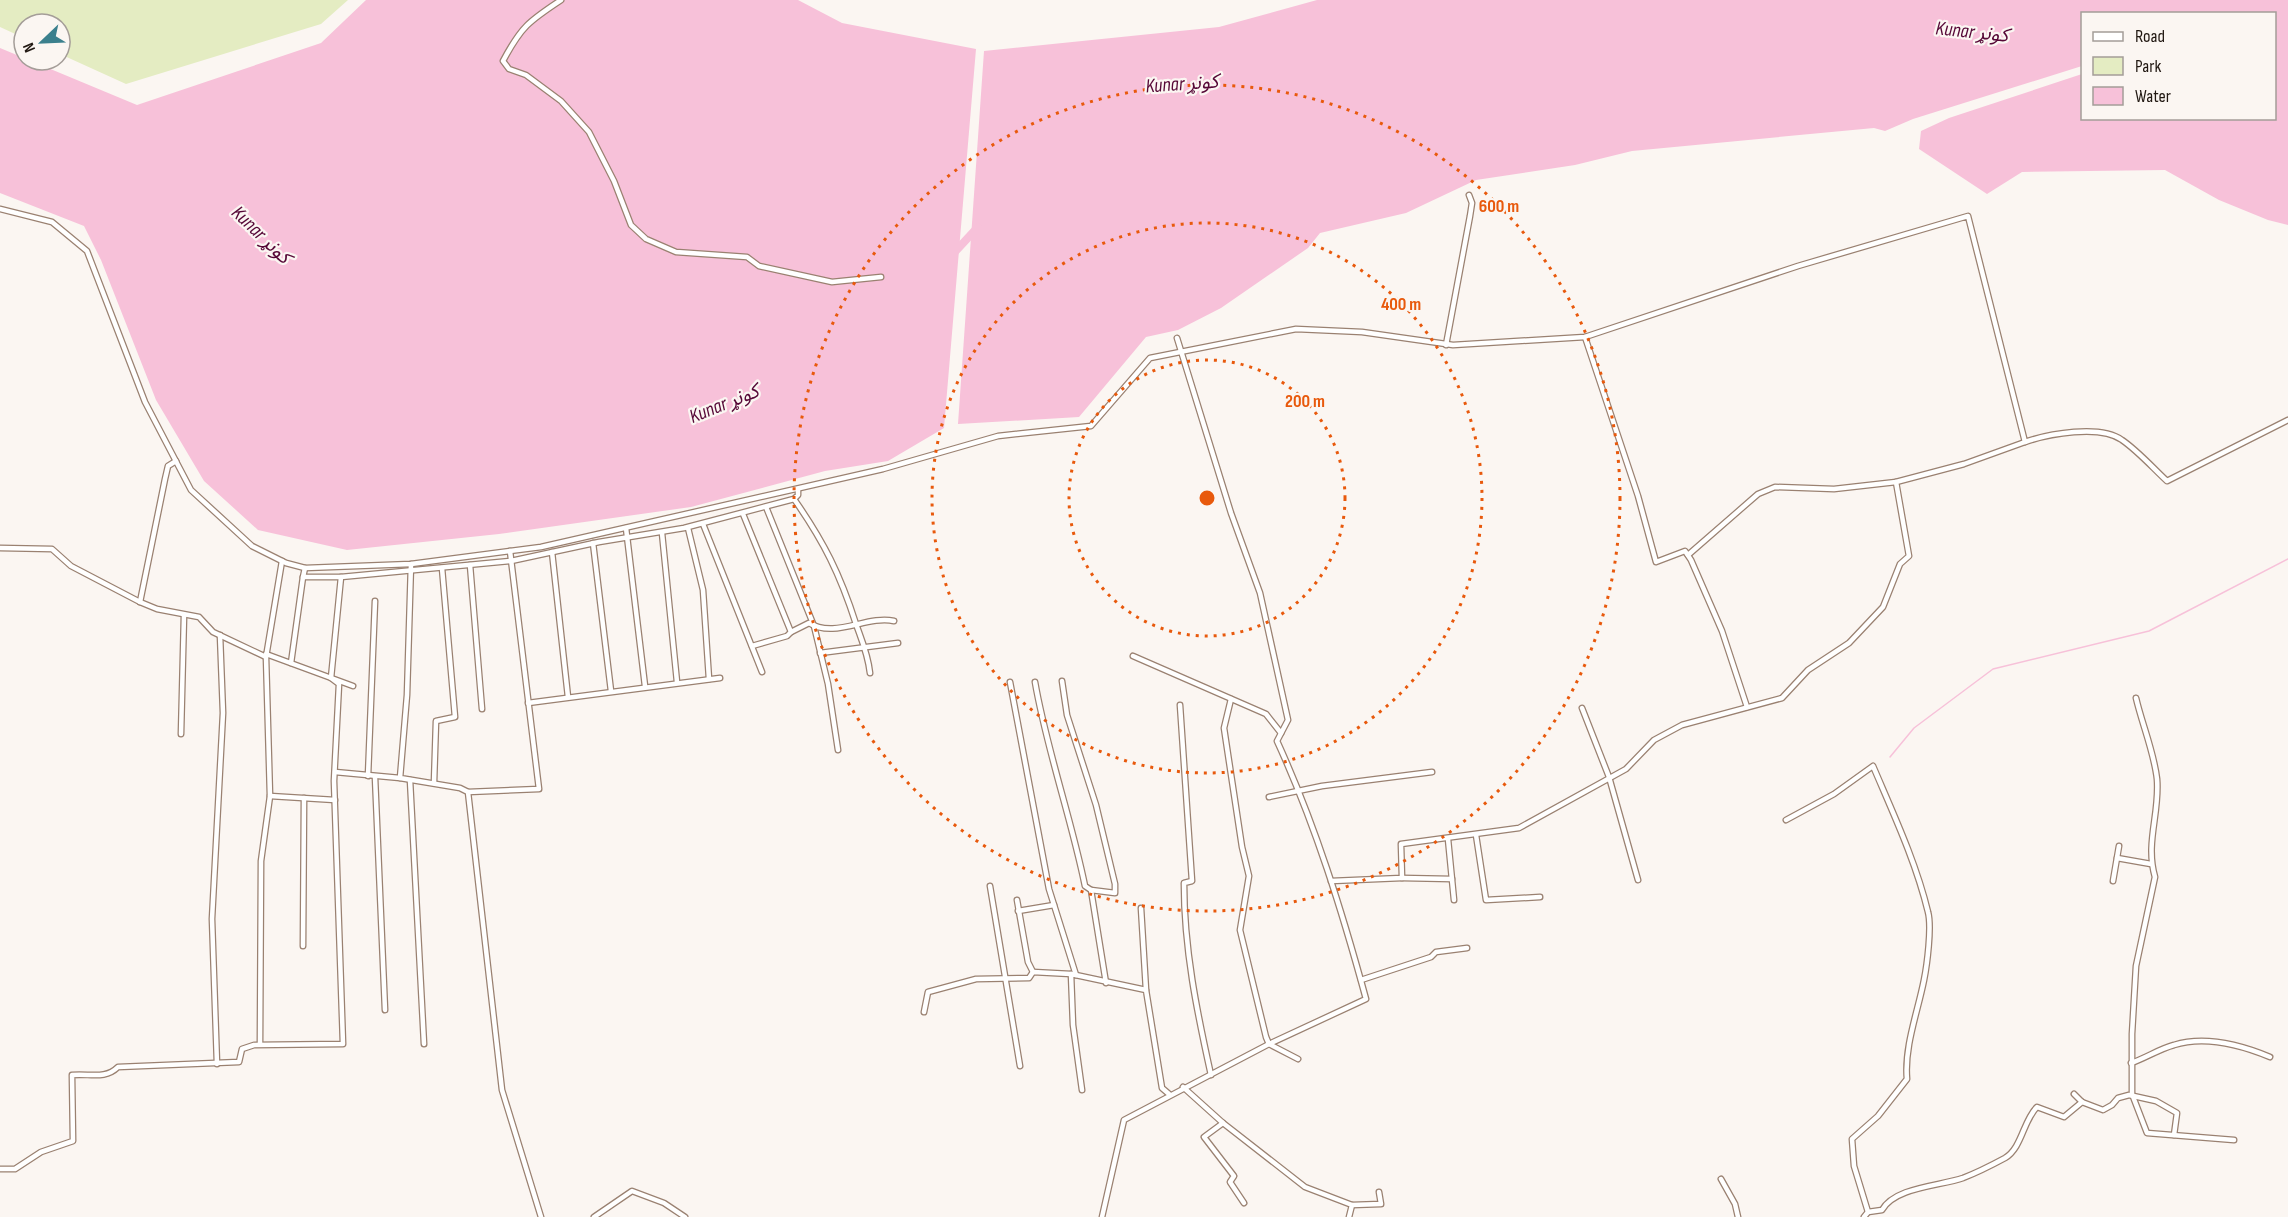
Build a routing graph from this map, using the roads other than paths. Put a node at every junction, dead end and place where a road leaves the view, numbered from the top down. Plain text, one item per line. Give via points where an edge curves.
1 (561, 0) edge
2 (1469, 195) dead end
3 (0, 209) edge
4 (881, 277) dead end
5 (1585, 337) junction
6 (1177, 338) dead end
7 (1446, 345) junction
8 (1181, 352) junction
9 (2288, 420) edge
10 (2025, 441) junction
11 (176, 461) junction
12 (1896, 482) junction
13 (798, 489) junction
14 (794, 499) junction
15 (766, 507) junction
16 (742, 514) junction
17 (703, 524) junction
18 (626, 528) junction
19 (688, 528) junction
20 (662, 533) junction
21 (627, 539) junction
22 (593, 543) junction
23 (0, 548) edge
24 (510, 551) junction
25 (552, 552) junction
26 (1688, 555) junction
27 (282, 561) junction
28 (511, 561) junction
29 (470, 565) junction
30 (411, 567) junction
31 (305, 568) junction
32 (442, 568) junction
33 (303, 577) junction
34 (341, 577) junction
35 (375, 601) dead end
36 (140, 602) junction
37 (184, 615) junction
38 (894, 621) dead end
39 (814, 626) junction
40 (857, 626) junction
41 (791, 632) junction
42 (220, 635) junction
43 (898, 643) dead end
44 (752, 646) junction
45 (866, 646) junction
46 (820, 653) junction
47 (266, 656) junction
48 (1133, 656) dead end
49 (291, 663) junction
50 (762, 672) dead end
51 (870, 673) dead end
52 (332, 678) junction
53 (720, 678) dead end
54 (709, 679) junction
55 (1062, 681) dead end
56 (677, 682) junction
57 (1010, 682) dead end
58 (1035, 682) dead end
59 (353, 686) dead end
60 (645, 686) junction
61 (611, 691) junction
62 (568, 697) junction
63 (2136, 698) dead end
64 (1231, 699) junction
65 (528, 703) junction
66 (1180, 705) dead end
67 (1747, 707) junction
68 (1582, 708) dead end
69 (482, 710) dead end
70 (1281, 733) junction
71 (181, 734) dead end
72 (838, 750) dead end
73 (335, 772) junction
74 (1432, 772) dead end
75 (368, 776) junction
76 (375, 777) junction
77 (1609, 777) junction
78 (400, 778) junction
79 (410, 780) junction
80 (434, 783) junction
81 (1300, 790) junction
82 (468, 792) junction
83 (270, 796) junction
84 (1269, 797) dead end
85 (304, 798) junction
86 (335, 800) junction
87 (1786, 820) dead end
88 (1476, 835) junction
89 (1448, 839) junction
90 (2119, 846) dead end
91 (2117, 858) junction
92 (2151, 864) junction
93 (1402, 878) junction
94 (1452, 879) junction
95 (1638, 880) dead end
96 (1331, 881) junction
97 (2113, 881) dead end
98 (990, 886) dead end
99 (1091, 890) junction
100 (1540, 897) dead end
101 (1017, 900) dead end
102 (1454, 900) dead end
103 (1054, 905) junction
104 (1142, 908) dead end
105 (1018, 911) junction
106 (303, 946) dead end
107 (1467, 948) dead end
108 (1033, 972) junction
109 (1073, 974) junction
110 (1006, 979) junction
111 (1360, 980) junction
112 (1106, 983) junction
113 (1146, 990) junction
114 (385, 1010) dead end
115 (924, 1012) dead end
116 (260, 1044) junction
117 (424, 1044) dead end
118 (1269, 1044) junction
119 (2270, 1058) dead end
120 (1298, 1059) dead end
121 (2131, 1063) junction
122 (217, 1064) junction
123 (1020, 1066) dead end
124 (1211, 1075) junction
125 (1183, 1087) junction
126 (1083, 1090) dead end
127 (1169, 1094) junction
128 (2074, 1094) dead end
129 (2134, 1098) junction
130 (2082, 1102) junction
131 (1224, 1123) junction
132 (2174, 1135) junction
133 (2234, 1140) dead end
134 (0, 1169) edge
135 (1721, 1179) dead end
136 (1379, 1192) dead end
137 (1244, 1203) dead end
138 (1352, 1205) junction
139 (1866, 1215) edge
140 (541, 1217) edge
141 (594, 1217) edge
142 (685, 1217) edge
143 (1102, 1217) edge
144 (1349, 1217) edge
145 (1738, 1217) edge

1 - 4 street via 528,22 503,61 561,101 589,132 631,225 646,239 676,252 747,257 759,266 832,282
2 - 7 street via 1471,210
3 - 11 street via 52,222 87,251 145,402
5 - 7 street
5 - 10 street via 1798,266 1968,216
5 - 26 street via 1656,562 1685,551
6 - 8 street
7 - 8 street via 1362,332 1296,329
8 - 13 street via 1150,358 1091,426 998,436
8 - 70 street via 1260,594 1288,720
9 - 10 street via 2167,481 2120,438 2072,432
10 - 12 street via 1964,464
11 - 27 street via 191,490 252,546
11 - 36 street via 168,466
12 - 26 street via 1834,489 1775,487 1758,495
12 - 67 street via 1909,556 1900,564 1883,607 1849,643 1808,670 1782,698
13 - 14 street
13 - 18 street
14 - 15 street
14 - 40 street via 822,538 843,582
15 - 16 street
15 - 39 street
16 - 17 street
16 - 41 street
17 - 19 street
17 - 44 street
18 - 21 street
18 - 24 street
19 - 20 street
19 - 54 street via 703,590
20 - 21 street
20 - 56 street
21 - 22 street
21 - 60 street
22 - 25 street
22 - 61 street
23 - 36 street via 52,549 71,566
24 - 28 street
24 - 30 street
25 - 28 street
25 - 62 street
26 - 67 street via 1722,632
27 - 31 street
27 - 47 street
28 - 29 street
28 - 65 street
29 - 32 street
29 - 69 street
30 - 31 street
30 - 32 street
30 - 34 street
30 - 78 street
31 - 33 street
32 - 80 street via 455,717 436,721
33 - 34 street
33 - 49 street
34 - 52 street
35 - 75 street
36 - 37 street
37 - 42 street via 199,618
37 - 71 street
38 - 40 street via 884,619
39 - 40 street
39 - 41 street via 809,623
39 - 46 street
40 - 45 street
41 - 44 street
42 - 47 street
42 - 122 street via 224,713 212,919
43 - 45 street
44 - 50 street
45 - 46 street
45 - 51 street
46 - 72 street
47 - 49 street
47 - 83 street
48 - 64 street
49 - 52 street
52 - 59 street
52 - 73 street via 339,684
53 - 54 street
54 - 56 street
55 - 99 street via 1067,715 1096,805 1115,884 1115,893
56 - 60 street
57 - 103 street
58 - 99 street via 1085,886
60 - 61 street
61 - 62 street
62 - 65 street
63 - 92 street via 2157,780
64 - 70 street via 1266,714
64 - 118 street via 1224,728 1249,876 1240,930
65 - 82 street via 538,789
66 - 124 street via 1192,881 1184,884 1184,911 1191,986
67 - 77 street via 1682,725 1654,740 1626,769
68 - 77 street
70 - 81 street via 1277,741
73 - 75 street
73 - 86 street
74 - 81 street
75 - 76 street
76 - 78 street
76 - 114 street
77 - 88 street via 1519,828
77 - 95 street
78 - 79 street
79 - 80 street
79 - 117 street
80 - 82 street
81 - 84 street
81 - 96 street
82 - 140 street via 502,1090
83 - 85 street
83 - 116 street via 261,861
85 - 86 street
85 - 106 street
86 - 116 street via 343,1044
87 - 139 street via 1834,794 1873,766 1902,834 1929,914 1924,981 1918,997 1907,1079 1878,1116 1852,1139
88 - 89 street
88 - 100 street via 1486,900
89 - 93 street via 1401,844
89 - 94 street
90 - 91 street
91 - 92 street
91 - 97 street
92 - 121 street via 2155,877 2136,966
93 - 94 street
93 - 96 street
94 - 102 street
96 - 111 street
98 - 110 street
99 - 112 street
101 - 105 street
103 - 105 street
103 - 109 street
104 - 113 street
105 - 108 street
107 - 111 street via 1436,952
108 - 109 street
108 - 110 street via 1029,978
109 - 112 street
109 - 126 street via 1073,1025
110 - 115 street via 976,979 928,992
110 - 123 street
111 - 118 street via 1366,999
112 - 113 street
113 - 127 street via 1162,1088
116 - 122 street via 244,1047 241,1062
118 - 120 street
118 - 124 street
119 - 121 street via 2211,1041 2172,1045
121 - 129 street
122 - 134 street via 118,1067 105,1075 72,1076 73,1141 41,1152 15,1169
124 - 125 street
125 - 127 street
125 - 131 street
127 - 143 street via 1124,1120
128 - 130 street
129 - 130 street via 2121,1097 2103,1110
129 - 132 street via 2147,1132
129 - 132 street via 2156,1101 2177,1113
130 - 139 street via 2064,1117 2037,1107 2013,1151 2005,1158 1960,1179 1917,1188
131 - 137 street via 1204,1137 1234,1176 1230,1182
131 - 138 street via 1305,1186
132 - 133 street
135 - 145 street
136 - 138 street via 1381,1204
138 - 144 street
141 - 142 street via 632,1191 664,1203

